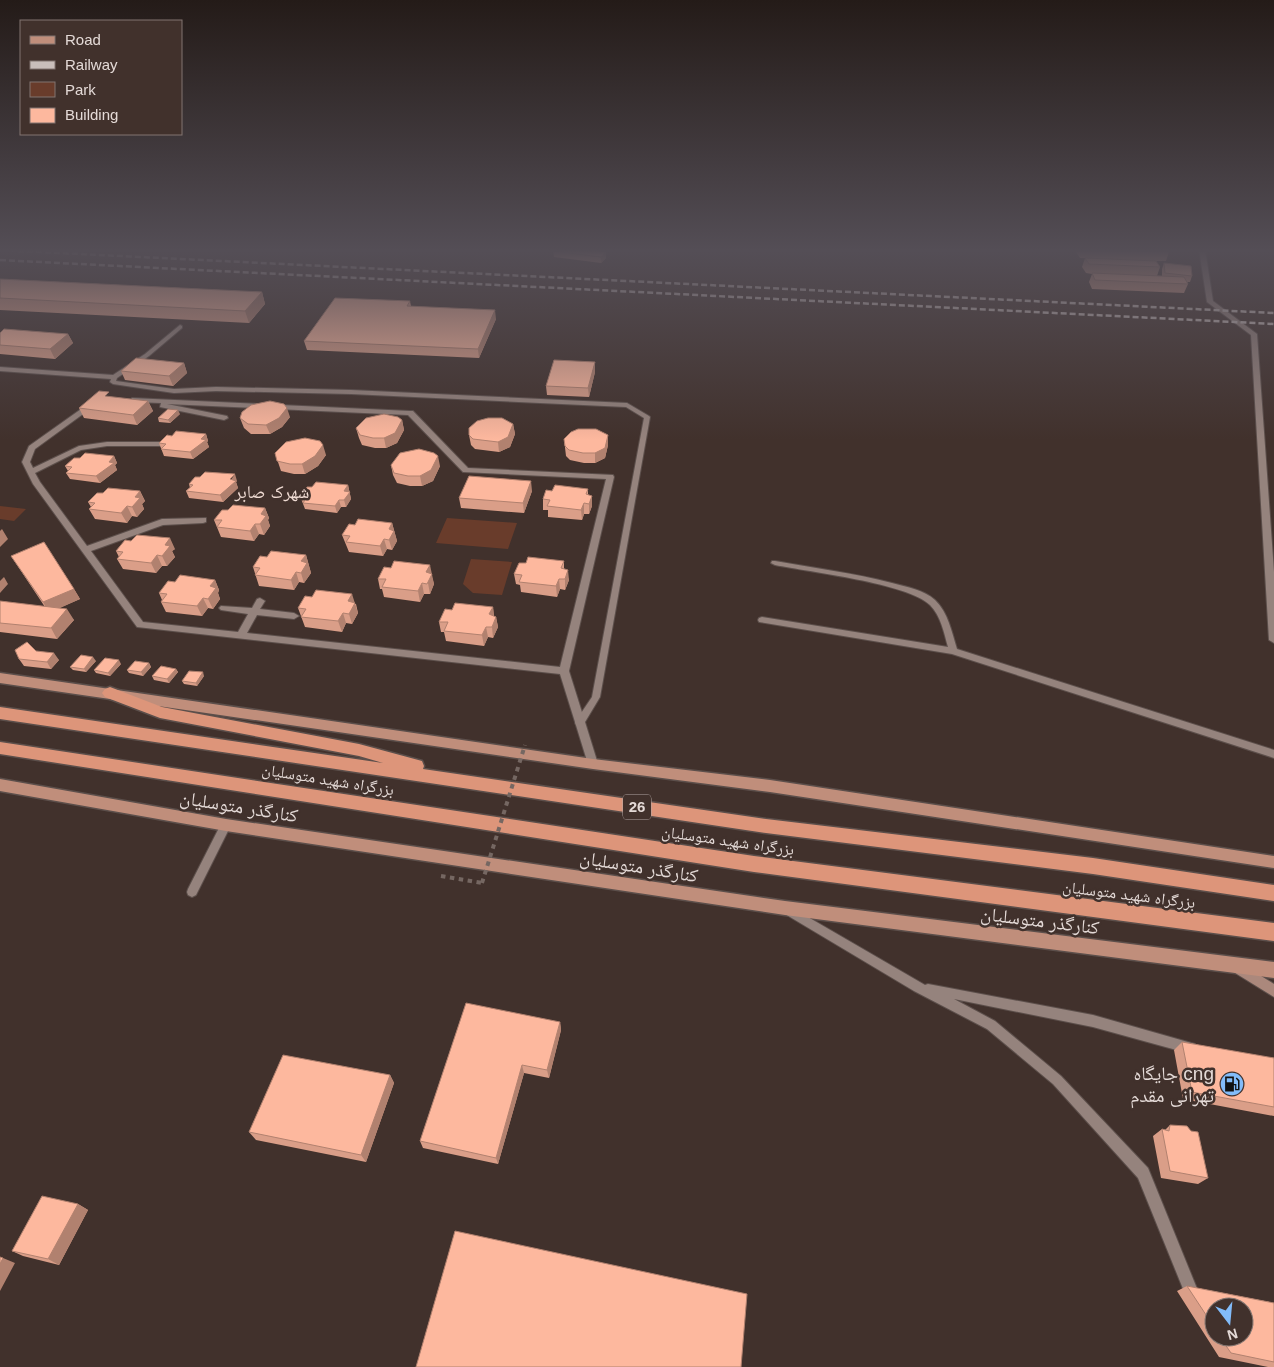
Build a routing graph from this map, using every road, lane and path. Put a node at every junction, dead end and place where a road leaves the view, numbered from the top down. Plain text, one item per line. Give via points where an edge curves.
1 (1225, 313) edge
2 (180, 327) dead end
3 (0, 369) edge
4 (114, 377) junction
5 (101, 396) edge
6 (127, 399) edge
7 (153, 402) junction
8 (224, 418) dead end
9 (160, 444) edge
10 (31, 472) junction
11 (203, 520) dead end
12 (85, 550) junction
13 (775, 564) dead end
14 (260, 601) dead end
15 (224, 608) dead end
16 (254, 612) junction
17 (294, 616) dead end
18 (762, 620) dead end
19 (241, 636) junction
20 (1274, 640) edge
21 (953, 651) junction
22 (564, 671) junction
23 (0, 678) edge
24 (110, 693) junction
25 (0, 713) edge
26 (580, 722) junction
27 (525, 745) dead end
28 (0, 748) edge
29 (1274, 754) edge
30 (593, 764) junction
31 (473, 782) junction
32 (0, 785) edge
33 (226, 825) junction
34 (1274, 862) edge
35 (441, 876) dead end
36 (192, 892) dead end
37 (1274, 893) edge
38 (785, 908) junction
39 (1274, 932) edge
40 (1232, 964) junction
41 (1274, 970) edge
42 (918, 987) junction
43 (1274, 991) edge
44 (1205, 1052) edge
45 (1199, 1310) edge

1 - 20 street via 1254,334
2 - 4 lane via 148,355
3 - 4 lane
4 - 26 lane via 113,382 174,391 216,388 351,392 627,405 647,417 596,696
5 - 10 street via 32,448 26,462
6 - 7 street
7 - 8 street
7 - 22 street via 410,413 466,470 610,477
9 - 10 street via 106,444 79,448
10 - 12 street
11 - 12 street via 162,522
12 - 19 street via 140,625
13 - 21 lane via 894,586 931,600 946,624
14 - 16 street
15 - 16 street
16 - 17 street
16 - 19 street
18 - 21 lane
19 - 22 street
21 - 29 lane
22 - 26 street
23 - 24 main road
24 - 30 main road
24 - 31 highway via 160,712 359,750
25 - 31 highway, بزرگراه شهید متوسلیان / 26
26 - 30 lane
27 - 35 path, bridge via 482,883
28 - 39 highway, بزرگراه شهید متوسلیان via 754,864
30 - 34 main road via 770,786
31 - 37 highway, بزرگراه شهید متوسلیان / 26 via 766,826 1093,866
32 - 33 main road, کنارگذر متوسلیان
33 - 36 lane
33 - 38 main road, کنارگذر متوسلیان
38 - 40 main road, کنارگذر متوسلیان
38 - 42 lane
40 - 41 main road, کنارگذر متوسلیان
40 - 43 street
42 - 44 lane via 1093,1021
42 - 45 lane via 991,1026 1028,1056 1057,1080 1143,1173

